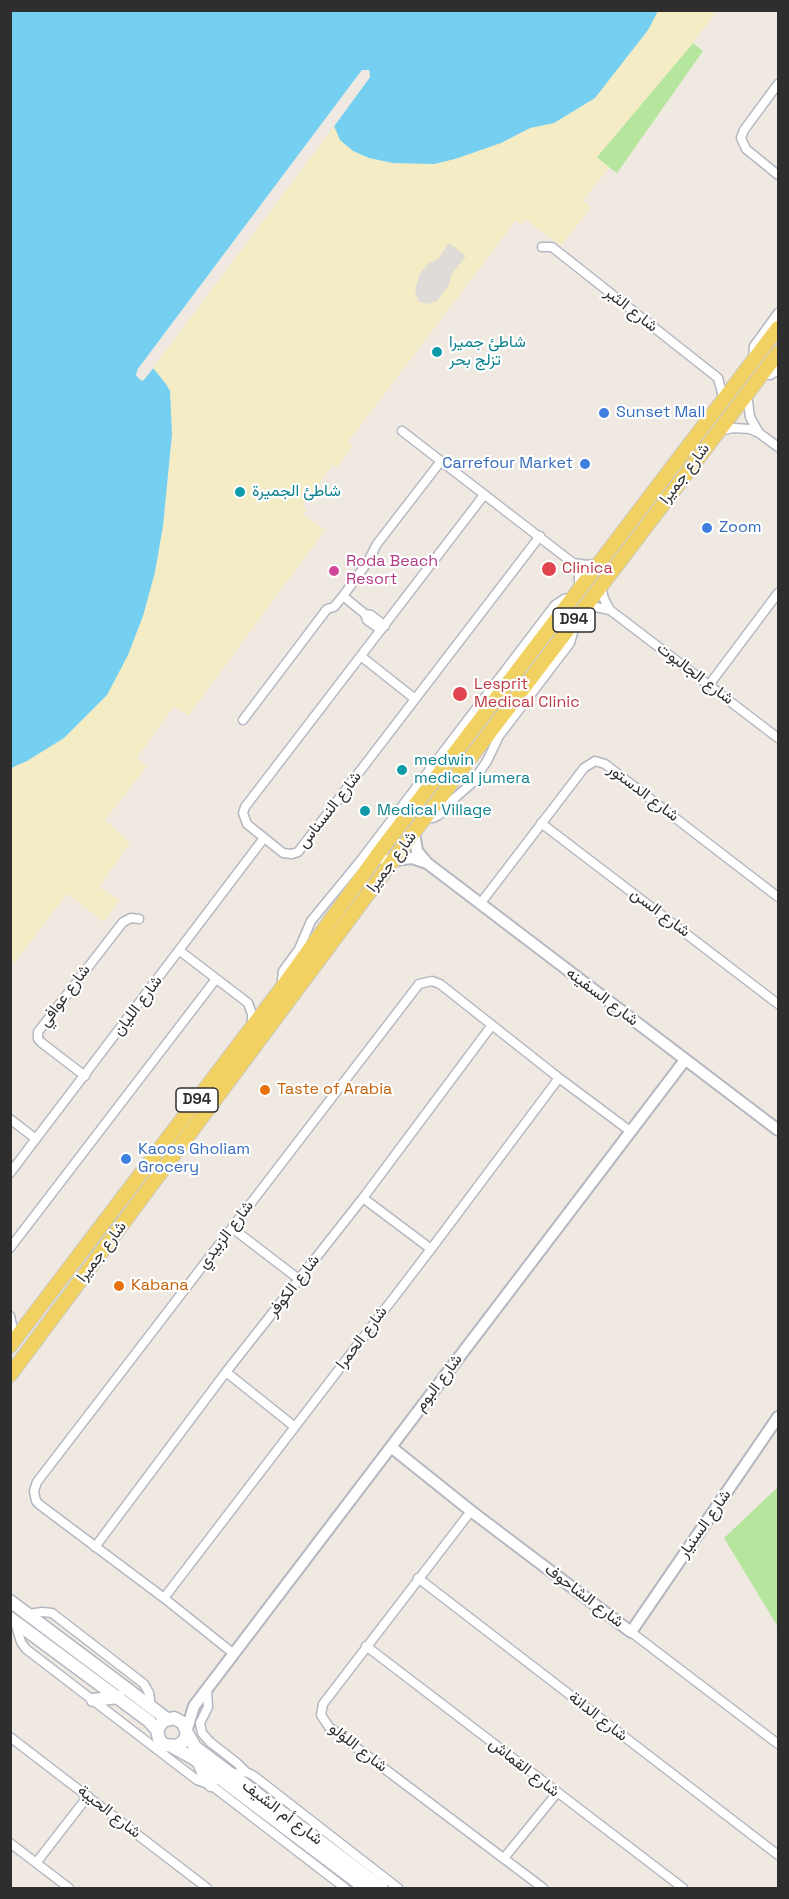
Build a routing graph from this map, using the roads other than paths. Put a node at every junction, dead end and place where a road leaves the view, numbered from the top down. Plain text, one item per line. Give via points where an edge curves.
1 (778, 84) edge
2 (778, 175) edge
3 (542, 247) dead end
4 (778, 314) edge
5 (778, 328) edge
6 (778, 353) edge
7 (753, 362) junction
8 (778, 370) edge
9 (762, 375) junction
10 (742, 376) junction
11 (718, 378) junction
12 (747, 394) junction
13 (724, 401) junction
14 (402, 431) dead end
15 (717, 432) junction
16 (759, 433) junction
17 (778, 447) edge
18 (441, 461) junction
19 (484, 495) junction
20 (540, 536) junction
21 (600, 562) junction
22 (573, 563) junction
23 (601, 584) junction
24 (778, 593) edge
25 (343, 596) junction
26 (580, 597) junction
27 (610, 610) junction
28 (383, 628) junction
29 (362, 657) junction
30 (709, 685) junction
31 (415, 699) junction
32 (243, 720) dead end
33 (778, 738) edge
34 (541, 823) junction
35 (414, 832) junction
36 (264, 838) junction
37 (380, 851) junction
38 (393, 860) junction
39 (427, 863) junction
40 (358, 881) junction
41 (372, 889) junction
42 (778, 897) edge
43 (480, 904) junction
44 (139, 920) dead end
45 (180, 951) junction
46 (216, 979) junction
47 (281, 989) junction
48 (272, 1000) junction
49 (248, 1003) junction
50 (778, 1004) edge
51 (492, 1025) junction
52 (252, 1026) junction
53 (685, 1060) junction
54 (85, 1076) junction
55 (559, 1078) junction
56 (10, 1119) edge
57 (778, 1130) edge
58 (630, 1131) junction
59 (36, 1139) junction
60 (10, 1173) edge
61 (363, 1198) junction
62 (232, 1228) junction
63 (10, 1248) edge
64 (431, 1249) junction
65 (300, 1280) junction
66 (10, 1316) edge
67 (33, 1316) junction
68 (13, 1343) edge
69 (226, 1372) junction
70 (10, 1375) edge
71 (778, 1418) edge
72 (295, 1427) junction
73 (391, 1447) junction
74 (471, 1511) junction
75 (95, 1547) junction
76 (418, 1578) junction
77 (164, 1598) junction
78 (10, 1601) edge
79 (13, 1619) edge
80 (631, 1632) junction
81 (366, 1646) junction
82 (234, 1654) junction
83 (207, 1689) junction
84 (119, 1697) junction
85 (93, 1700) junction
86 (194, 1706) junction
87 (170, 1718) junction
88 (157, 1730) junction
89 (187, 1731) junction
90 (10, 1737) edge
91 (778, 1744) edge
92 (173, 1748) junction
93 (200, 1763) junction
94 (246, 1772) junction
95 (230, 1774) junction
96 (211, 1785) junction
97 (556, 1793) junction
98 (88, 1796) junction
99 (10, 1844) edge
100 (778, 1855) edge
101 (504, 1858) junction
102 (36, 1863) junction
103 (69, 1888) edge
104 (207, 1888) edge
105 (345, 1888) edge
106 (366, 1888) edge
107 (382, 1888) edge
108 (398, 1888) edge
109 (543, 1888) edge
110 (683, 1888) edge

1 - 2 street via 741,138 746,149
3 - 11 street, شارع الثبر via 552,247
4 - 7 street via 754,346
5 - 7 main road, شارع جميرا / D94
6 - 9 main road, شارع جميرا / D94
7 - 10 main road, شارع جميرا / D94
8 - 9 street
9 - 12 main road, شارع جميرا / D94
10 - 11 street
10 - 13 main road, شارع جميرا / D94
11 - 13 street
12 - 15 main road, شارع جميرا / D94
12 - 16 street via 750,417
13 - 21 main road, شارع جميرا / D94
14 - 18 street
15 - 16 street via 741,428
15 - 23 main road, شارع جميرا / D94
16 - 17 street
18 - 19 street
18 - 25 street via 377,544
19 - 20 street
19 - 28 street, شارع النسناس
20 - 22 street
20 - 31 street, شارع النسناس
21 - 22 street via 587,566
21 - 26 main road, شارع جميرا / D94
22 - 26 street via 579,575
23 - 26 main road, شارع جميرا / D94
23 - 27 street
24 - 30 street
25 - 28 street via 367,620
25 - 32 street via 327,609
26 - 27 street, شارع الجالبوت
26 - 35 main road, شارع جميرا / D94 via 577,617
26 - 37 main road, شارع جميرا / D94
26 - 47 street via 564,598 555,605 311,921 299,949 283,971
27 - 30 street, شارع الجالبوت
28 - 29 street, شارع النسناس
29 - 31 street
29 - 36 street, شارع النسناس via 245,807 245,821
30 - 33 street, شارع الجالبوت
31 - 36 street, شارع النسناس via 298,852 283,853
34 - 42 street, شارع الدستور via 586,765 599,762
34 - 43 street, شارع الدستور
34 - 50 street, شارع السن
35 - 38 main road, شارع جميرا / D94
35 - 39 street, شارع السفينه via 417,850
36 - 45 street, شارع الليان
37 - 38 street via 383,859
37 - 40 main road, شارع جميرا / D94
38 - 39 street via 412,858
38 - 41 main road, شارع جميرا / D94
39 - 43 street, شارع السفينه
40 - 41 main road via 369,880
40 - 47 main road, شارع جميرا / D94
41 - 70 main road, شارع جميرا / D94
43 - 53 street, شارع السفينه
44 - 54 street, شارع عوافي via 123,922 38,1032 40,1042
45 - 46 street
45 - 54 street, شارع الليان
46 - 49 street
46 - 63 street
47 - 48 main road, شارع جميرا / D94
48 - 49 street
48 - 52 main road, شارع جميرا / D94
49 - 52 street
51 - 55 street, شارع الزبيدي
51 - 61 street, شارع الكوفر
51 - 62 street, شارع الزبيدي via 436,982 419,984
52 - 67 main road, شارع جميرا / D94
53 - 57 street, شارع السفينه
53 - 58 street, شارع البوم
54 - 59 street, شارع الليان
55 - 58 street, شارع الزبيدي
55 - 64 street, شارع الحمرا
56 - 59 street
58 - 73 street, شارع البوم
59 - 60 street, شارع الليان
61 - 64 street
61 - 65 street, شارع الكوفر
62 - 65 street
62 - 75 street, شارع الزبيدي via 35,1486 34,1496 40,1504
64 - 72 street, شارع الحمرا
65 - 69 street, شارع الكوفر
66 - 67 street
66 - 68 street
67 - 68 main road, شارع جميرا / D94
69 - 72 street
69 - 75 street, شارع الكوفر
71 - 80 street, شارع السنيار
72 - 77 street, شارع الحمرا
73 - 74 street, شارع الشاحوف
73 - 82 street, شارع البوم
74 - 76 street, شارع اللؤلو
74 - 80 street, شارع الشاحوف
75 - 77 street, شارع الزبيدي
76 - 81 street, شارع اللؤلو
76 - 100 street, شارع الدانة
77 - 82 street, شارع الزبيدي
78 - 87 main road via 151,1708
79 - 84 main road
79 - 85 street via 24,1647
80 - 91 street, شارع الشاحوف
81 - 97 street, شارع القماش
81 - 101 street, شارع اللؤلو via 323,1704 321,1715 325,1724
82 - 83 street, شارع البوم
83 - 86 street, شارع البوم
83 - 94 street via 208,1707 200,1723 202,1733
84 - 85 main road
84 - 88 main road
85 - 96 street via 197,1780
86 - 87 street, شارع البوم
86 - 89 street, شارع البوم
87 - 88 main road via 160,1723
87 - 89 main road via 181,1720
88 - 92 main road via 161,1742
89 - 92 main road via 184,1741
89 - 95 main road, شارع أم الشيف via 195,1746
90 - 98 street, شارع الحيبة
92 - 93 main road, شارع أم الشيف
93 - 96 main road
93 - 106 main road, شارع أم الشيف
94 - 95 street
94 - 108 street
95 - 107 main road, شارع أم الشيف
96 - 105 street
97 - 101 street
97 - 110 street, شارع القماش
98 - 102 street
98 - 104 street, شارع الحيبة
99 - 102 street
101 - 109 street, شارع اللؤلو
102 - 103 street

